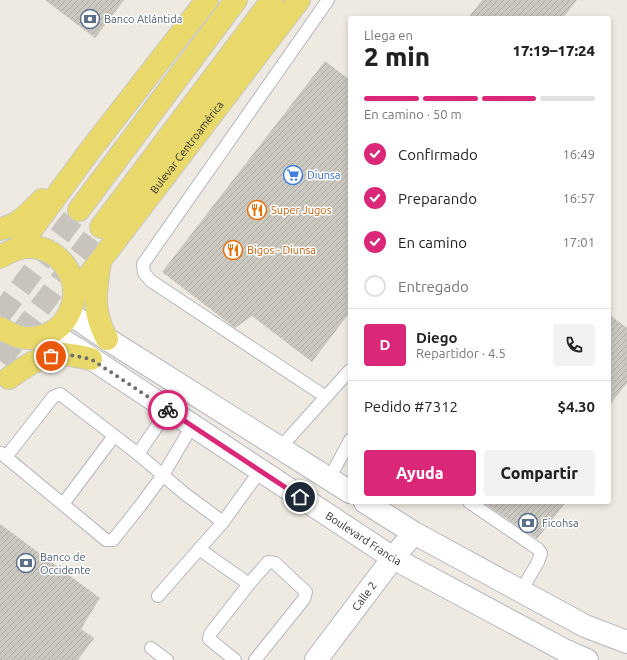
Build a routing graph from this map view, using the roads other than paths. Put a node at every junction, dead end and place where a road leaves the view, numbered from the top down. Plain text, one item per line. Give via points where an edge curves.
1 (207, 0) edge
2 (236, 0) edge
3 (272, 0) edge
4 (299, 0) edge
5 (328, 0) edge
6 (88, 154) junction
7 (79, 210) tunnel mouth
8 (101, 227) tunnel mouth
9 (0, 229) edge
10 (6, 252) edge
11 (100, 260) junction
12 (72, 304) junction
13 (0, 328) edge
14 (45, 335) junction
15 (107, 338) junction
16 (91, 359) junction
17 (348, 372) edge
18 (4, 383) edge
19 (326, 397) junction
20 (168, 410) junction
21 (192, 426) junction
22 (114, 436) junction
23 (348, 444) edge
24 (280, 448) junction
25 (138, 454) junction
26 (3, 455) edge
27 (260, 471) junction
28 (163, 475) junction
29 (329, 479) junction
30 (348, 491) edge
31 (62, 504) junction
32 (368, 504) edge
33 (472, 504) edge
34 (223, 522) junction
35 (414, 533) junction
36 (199, 549) junction
37 (393, 558) junction
38 (249, 584) junction
39 (521, 591) junction
40 (158, 596) dead end
41 (627, 642) edge
42 (151, 648) dead end
43 (561, 655) edge
44 (167, 660) edge
45 (235, 660) edge
46 (255, 660) edge
47 (316, 660) edge
48 (587, 660) edge

1 - 6 main road
2 - 7 main road
3 - 8 main road, Bulevar Centroamérica
4 - 11 main road, Bulevar Centroamérica
5 - 19 lane via 143,264 144,273 151,281
6 - 9 main road via 21,220
6 - 10 main road
10 - 12 main road via 32,247 46,250 58,258 67,268 73,282
11 - 12 main road, Bulevar Centroamérica
11 - 15 main road via 95,302 98,319
12 - 14 main road, Bulevar Centroamérica via 65,322
12 - 15 street
13 - 14 main road via 11,335 25,338
14 - 16 street, Boulevard Francia
14 - 18 main road
15 - 24 street
16 - 18 main road via 64,354 51,356 37,360
16 - 20 street, Boulevard Francia
17 - 19 lane
19 - 24 lane
20 - 21 street, Boulevard Francia
20 - 25 lane
21 - 27 street, Boulevard Francia
21 - 28 lane
22 - 25 lane
22 - 26 lane via 60,394 53,397
22 - 31 lane
23 - 29 lane
24 - 29 street
25 - 28 lane
26 - 31 lane
27 - 34 lane
27 - 37 street, Boulevard Francia
28 - 31 lane via 113,540 106,540
28 - 34 lane
29 - 30 street
32 - 35 street
33 - 39 lane via 541,553
34 - 36 lane
35 - 37 street, Calle 2
35 - 39 street
36 - 38 lane
36 - 40 lane
37 - 43 street, Boulevard Francia
37 - 47 street, Calle 2
38 - 45 lane via 210,634 209,639
38 - 46 lane via 268,562 275,563 306,592 304,599
39 - 41 street via 585,626
42 - 44 lane
43 - 48 street, Boulevard Francia

